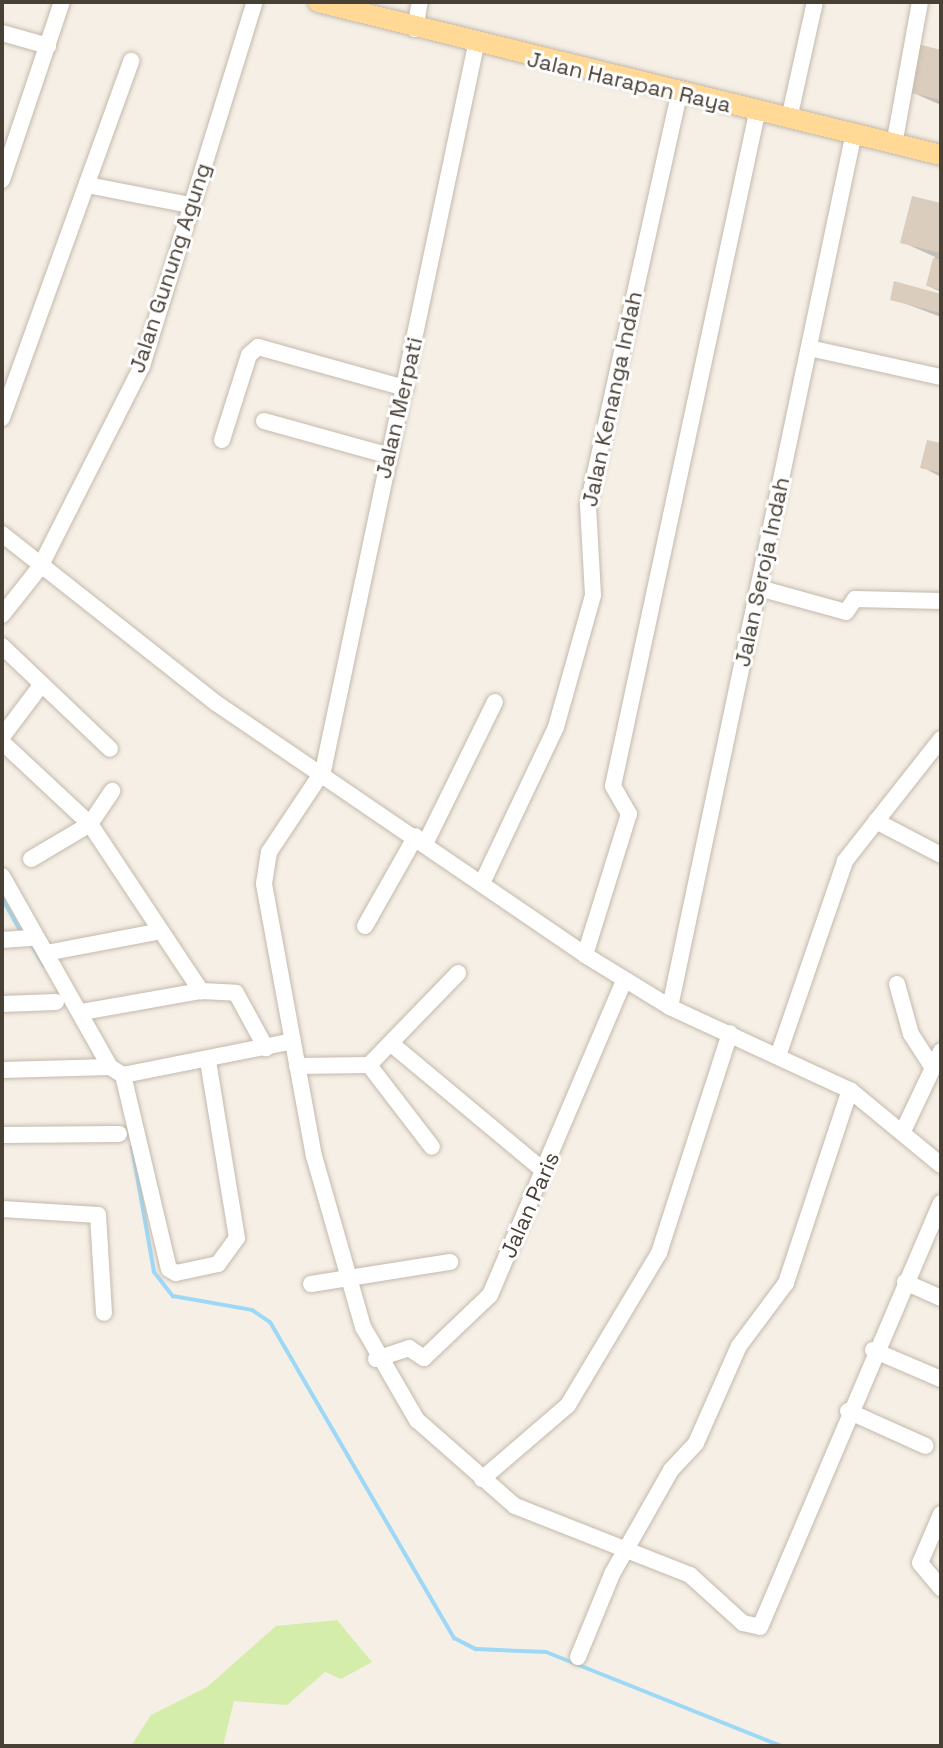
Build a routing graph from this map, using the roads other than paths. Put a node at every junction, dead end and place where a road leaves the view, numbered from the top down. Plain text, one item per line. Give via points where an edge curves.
1 (62, 2) edge
2 (255, 2) edge
3 (318, 2) edge
4 (420, 2) edge
5 (815, 2) edge
6 (920, 2) edge
7 (415, 29) junction
8 (2, 33) edge
9 (476, 45) junction
10 (48, 46) junction
11 (131, 61) dead end
12 (679, 93) junction
13 (757, 113) junction
14 (789, 119) junction
15 (853, 137) junction
16 (894, 145) junction
17 (941, 155) edge
18 (2, 180) edge
19 (87, 185) junction
20 (190, 205) junction
21 (809, 348) junction
22 (941, 377) edge
23 (405, 388) junction
24 (2, 418) edge
25 (264, 421) dead end
26 (222, 440) dead end
27 (387, 455) junction
28 (2, 534) edge
29 (40, 567) junction
30 (759, 588) junction
31 (941, 601) edge
32 (2, 615) edge
33 (2, 646) edge
34 (42, 684) junction
35 (495, 702) dead end
36 (2, 739) edge
37 (941, 739) edge
38 (110, 749) dead end
39 (323, 771) junction
40 (112, 791) dead end
41 (876, 821) junction
42 (90, 824) junction
43 (421, 839) junction
44 (941, 855) edge
45 (31, 859) dead end
46 (2, 876) edge
47 (483, 881) junction
48 (365, 926) dead end
49 (161, 931) junction
50 (34, 938) junction
51 (2, 940) edge
52 (46, 953) junction
53 (585, 955) junction
54 (458, 973) dead end
55 (624, 981) junction
56 (897, 984) dead end
57 (201, 991) junction
58 (56, 1002) dead end
59 (2, 1004) edge
60 (670, 1007) junction
61 (82, 1012) junction
62 (730, 1033) junction
63 (293, 1041) junction
64 (394, 1046) junction
65 (266, 1048) junction
66 (941, 1051) edge
67 (779, 1053) junction
68 (208, 1061) junction
69 (369, 1065) junction
70 (297, 1066) junction
71 (933, 1068) junction
72 (2, 1070) edge
73 (116, 1071) junction
74 (850, 1090) junction
75 (904, 1129) junction
76 (119, 1134) dead end
77 (2, 1135) edge
78 (432, 1147) dead end
79 (941, 1165) edge
80 (544, 1171) junction
81 (941, 1203) edge
82 (2, 1209) edge
83 (450, 1262) dead end
84 (353, 1275) junction
85 (905, 1282) junction
86 (311, 1284) dead end
87 (941, 1298) edge
88 (104, 1313) dead end
89 (873, 1350) junction
90 (376, 1359) junction
91 (941, 1379) edge
92 (848, 1411) junction
93 (926, 1446) dead end
94 (482, 1479) junction
95 (941, 1514) edge
96 (632, 1549) junction
97 (941, 1588) edge
98 (578, 1657) dead end

1 - 10 street
2 - 20 street, Jalan Gunung Agung
3 - 7 main road, Jalan Harapan Raya
4 - 7 street
5 - 14 street
6 - 16 street
7 - 9 main road, Jalan Harapan Raya
8 - 10 street
9 - 12 main road, Jalan Harapan Raya
9 - 23 street, Jalan Merpati
10 - 18 street
11 - 19 street
12 - 13 main road, Jalan Harapan Raya
12 - 47 street, Jalan Kenanga Indah via 588,505 593,595 556,727
13 - 14 main road, Jalan Harapan Raya
13 - 53 street via 613,786 629,814
14 - 15 main road, Jalan Harapan Raya
15 - 16 main road, Jalan Harapan Raya
15 - 21 street, Jalan Seroja Indah
16 - 17 main road, Jalan Harapan Raya
19 - 20 street
19 - 24 street
20 - 29 street, Jalan Gunung Agung via 142,366
21 - 22 street
21 - 30 street, Jalan Seroja Indah
23 - 26 street via 258,347 249,355
23 - 27 street, Jalan Merpati
25 - 27 street
27 - 39 street, Jalan Merpati
28 - 29 street
29 - 32 street, Jalan Gunung Agung
29 - 39 street via 216,703
30 - 31 street via 846,612 855,599
30 - 60 street, Jalan Seroja Indah
33 - 34 street
34 - 36 street
34 - 38 street
35 - 43 street
36 - 42 street
37 - 41 street
39 - 43 street
39 - 63 street, Jalan Merpati via 266,865 265,897
40 - 42 street
41 - 44 street
41 - 67 street via 841,871
42 - 45 street
42 - 49 street
43 - 47 street
43 - 48 street
46 - 50 street
47 - 53 street
49 - 52 street
49 - 57 street
50 - 51 street
50 - 52 street
52 - 61 street
53 - 55 street
54 - 64 street
55 - 60 street
55 - 80 street, Jalan Paris
56 - 71 street via 911,1034
57 - 61 street
57 - 65 street via 236,993
58 - 59 street
60 - 62 street
61 - 73 street
62 - 67 street
62 - 94 street via 659,1253 568,1405
63 - 65 street
63 - 70 street, Jalan Merpati
64 - 69 street
64 - 80 street
65 - 68 street
66 - 71 street
67 - 74 street
68 - 73 street
68 - 73 street via 237,1238 218,1264 176,1273 169,1269
69 - 70 street
69 - 78 street
70 - 84 street, Jalan Merpati via 316,1165
71 - 75 street
72 - 73 street
74 - 75 street
74 - 96 street via 786,1283 739,1346 696,1443 671,1470
75 - 79 street
76 - 77 street
80 - 90 street, Jalan Paris via 490,1295 424,1358 409,1348
81 - 85 street
82 - 88 street via 98,1215
83 - 84 street
84 - 86 street
84 - 90 street, Jalan Merpati
85 - 87 street
85 - 89 street
89 - 91 street
89 - 92 street
90 - 94 street, Jalan Merpati via 417,1420
92 - 93 street
92 - 96 street, Jalan Merpati via 764,1625 743,1623 704,1582
94 - 96 street, Jalan Merpati via 520,1510
95 - 97 street via 920,1563
96 - 98 street via 612,1574

